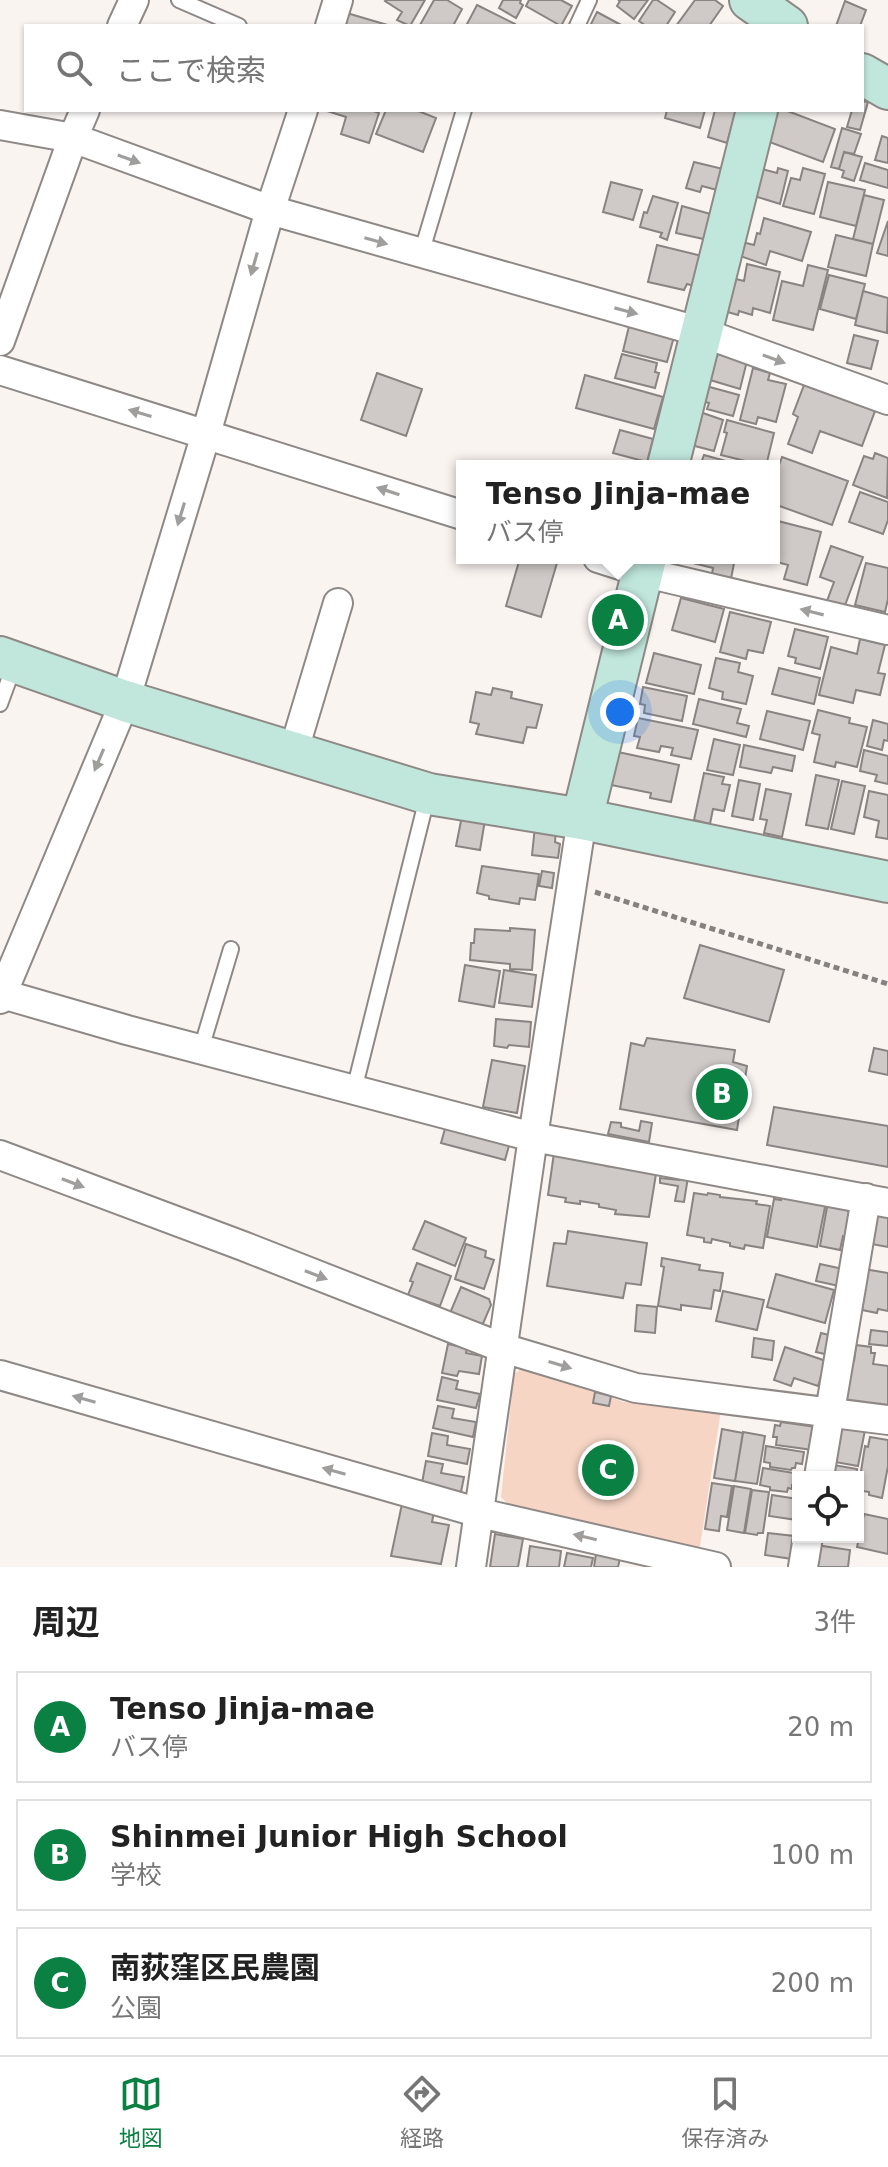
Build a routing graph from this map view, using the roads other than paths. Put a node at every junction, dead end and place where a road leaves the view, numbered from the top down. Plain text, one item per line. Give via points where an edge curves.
1 (134, 0) edge
2 (179, 0) edge
3 (338, 0) edge
4 (589, 0) edge
5 (123, 24) edge
6 (234, 24) edge
7 (331, 24) edge
8 (578, 24) edge
9 (864, 75) edge
10 (888, 89) edge
11 (84, 112) edge
12 (302, 112) edge
13 (463, 112) edge
14 (756, 112) edge
15 (0, 125) edge
16 (73, 138) junction
17 (270, 210) junction
18 (421, 254) junction
19 (701, 332) junction
20 (0, 341) edge
21 (0, 370) edge
22 (888, 400) edge
23 (206, 434) junction
24 (669, 460) edge
25 (456, 513) edge
26 (644, 565) edge
27 (338, 603) dead end
28 (888, 630) edge
29 (7, 660) edge
30 (125, 701) junction
31 (0, 704) edge
32 (293, 753) junction
33 (429, 794) junction
34 (582, 819) junction
35 (888, 882) edge
36 (231, 949) dead end
37 (1, 997) edge
38 (201, 1049) junction
39 (354, 1090) junction
40 (533, 1137) junction
41 (0, 1155) edge
42 (877, 1200) edge
43 (503, 1348) junction
44 (0, 1375) edge
45 (830, 1412) junction
46 (888, 1420) edge
47 (820, 1471) edge
48 (480, 1513) junction
49 (807, 1543) edge
50 (634, 1558) edge
51 (471, 1567) edge
52 (716, 1567) edge
53 (803, 1567) edge

1 - 5 street
2 - 6 lane
3 - 7 street
4 - 8 lane
9 - 10 street
11 - 16 street
12 - 17 street
13 - 18 lane
14 - 19 street
15 - 16 street
16 -> 17 street
16 - 20 street
17 -> 18 street
17 -> 23 street
18 -> 19 street
19 -> 22 street
19 - 24 street
23 -> 21 street
25 -> 23 street
23 -> 30 street
28 -> 26 street
26 - 34 street
27 - 32 street
29 - 30 street
29 - 31 lane
30 - 32 street
30 -> 37 street
32 - 33 street
33 - 34 street
33 - 39 lane
34 - 35 street
34 - 40 street
36 - 38 lane
37 - 38 street
38 - 39 street
39 - 40 street
40 - 42 street
40 - 43 street
41 -> 43 street
42 - 45 street
43 -> 45 street via 636,1388
43 - 48 street
48 -> 44 street
45 - 46 street
45 - 47 street
50 -> 48 street
48 - 51 street
49 - 53 street
50 - 52 street

